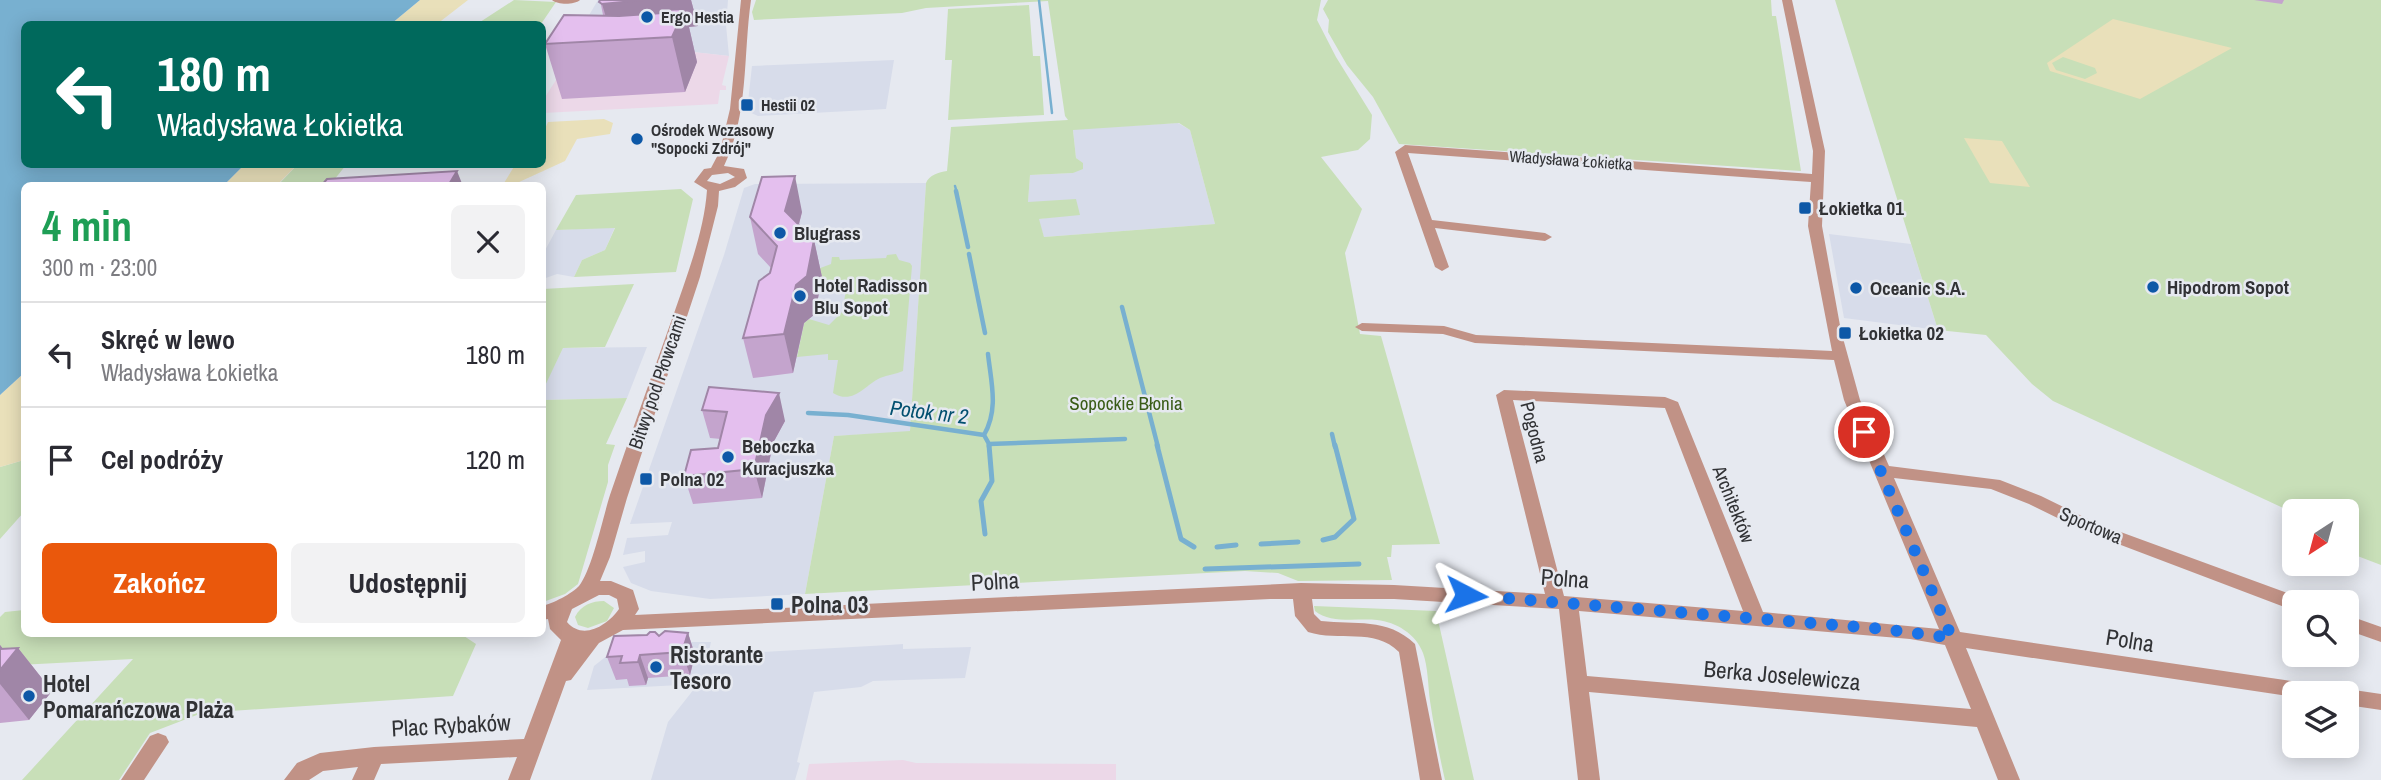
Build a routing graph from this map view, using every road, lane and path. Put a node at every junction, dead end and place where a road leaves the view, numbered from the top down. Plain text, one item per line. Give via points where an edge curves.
1 (557, 0) edge
2 (575, 0) edge
3 (746, 0) edge
4 (1787, 0) edge
5 (722, 169) junction
6 (1818, 180) junction
7 (719, 187) junction
8 (1426, 223) junction
9 (1545, 237) dead end
10 (1442, 267) dead end
11 (1362, 327) dead end
12 (1840, 356) junction
13 (1672, 405) joint
14 (1881, 471) junction
15 (601, 557) junction
16 (611, 588) junction
17 (1301, 590) junction
18 (586, 592) junction
19 (2282, 599) edge
20 (1562, 602) junction
21 (625, 616) junction
22 (1756, 618) junction
23 (561, 625) edge
24 (2359, 627) edge
25 (2381, 635) edge
26 (1952, 638) junction
27 (1576, 683) junction
28 (2282, 688) edge
29 (2359, 699) edge
30 (2381, 702) edge
31 (1984, 719) junction
32 (158, 742) dead end
33 (530, 747) junction
34 (374, 756) junction
35 (132, 780) edge
36 (295, 780) edge
37 (363, 780) edge
38 (519, 780) edge
39 (1431, 780) edge
40 (1589, 780) edge
41 (2009, 780) edge

1 - 2 street
3 - 5 street, Bitwy pod Płowcami via 740,80
4 - 6 street via 1819,150
5 - 7 street, Bitwy pod Płowcami via 700,179 701,184
5 - 7 street, Bitwy pod Płowcami via 742,176
6 - 8 street, Władysława Łokietka via 1405,149 1401,152
6 - 12 street via 1815,226
7 - 15 street, Bitwy pod Płowcami
8 - 9 street
8 - 10 street, Władysława Łokietka
11 - 12 street via 1444,330 1475,340
12 - 14 street
13 - 20 street, Pogodna via 1504,395
13 - 22 street, Architektów
14 - 19 street, Sportowa via 2008,488 2090,527
14 - 26 street
15 - 16 street
15 - 18 street, Bitwy pod Płowcami
16 - 18 street
16 - 21 street via 626,595
17 - 20 street, Polna
17 - 21 street, Polna via 756,618
17 - 39 street via 1305,616 1315,627 1381,630 1408,649
18 - 23 street
20 - 22 street, Polna
20 - 27 street
21 - 23 street via 607,632
22 - 26 street, Polna
23 - 33 street via 554,687
24 - 25 street
26 - 28 street, Polna
26 - 31 street
27 - 31 street, Berka Joselewicza
27 - 40 street
29 - 30 street
31 - 41 street
32 - 35 street
33 - 34 street, Plac Rybaków
33 - 38 street
34 - 36 street, Plac Rybaków via 320,762
34 - 37 street, Plac Rybaków

